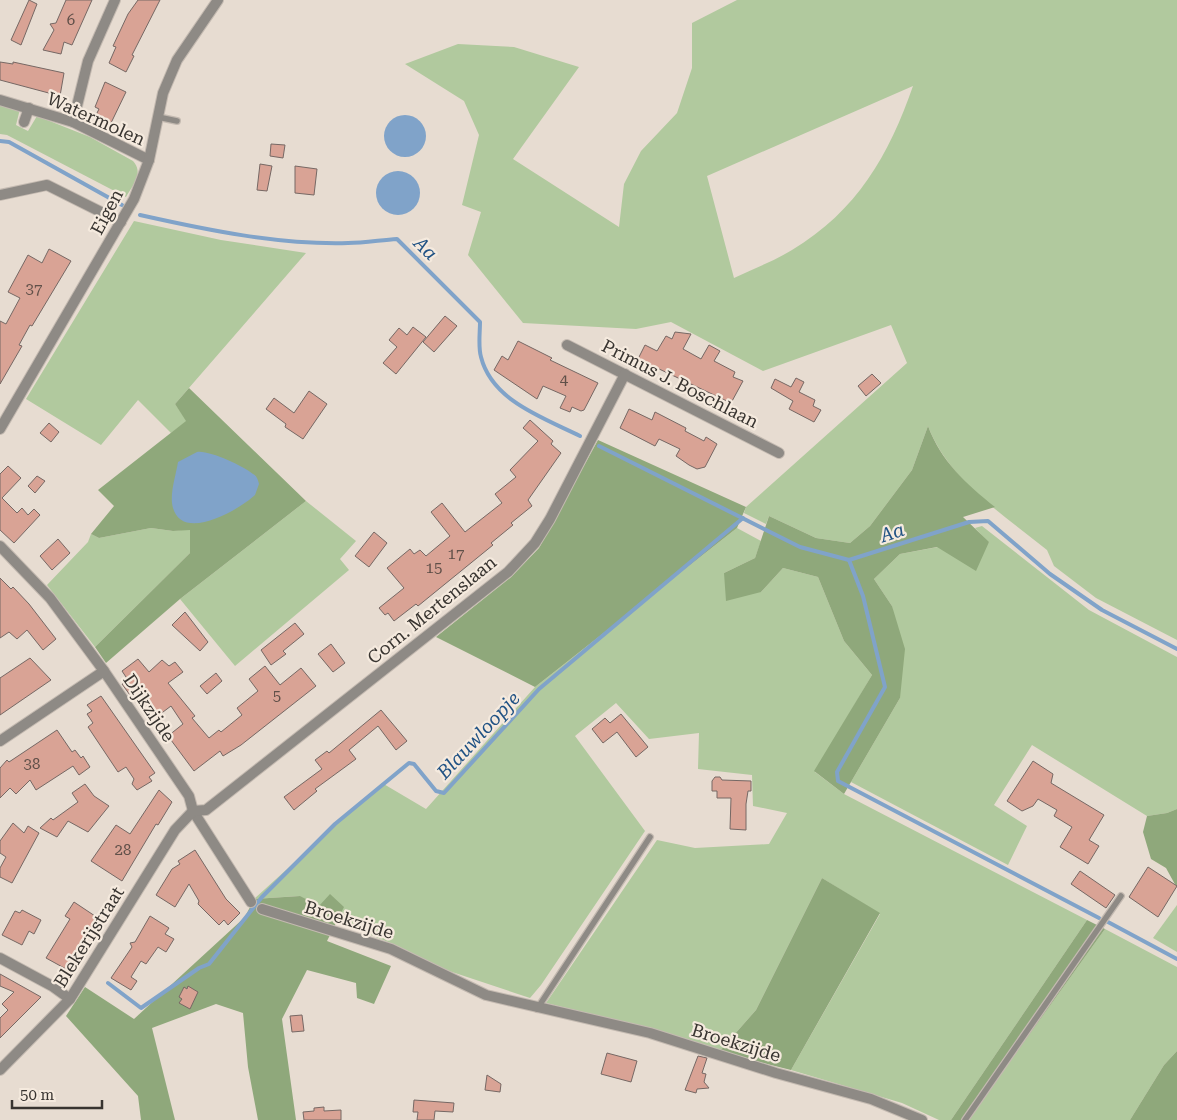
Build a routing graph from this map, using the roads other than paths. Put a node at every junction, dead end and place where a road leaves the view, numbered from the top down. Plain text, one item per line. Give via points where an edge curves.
1 (115, 0) edge
2 (218, 0) edge
3 (0, 100) edge
4 (29, 108) junction
5 (158, 117) junction
6 (177, 120) dead end
7 (24, 122) dead end
8 (73, 122) junction
9 (149, 160) junction
10 (0, 195) edge
11 (123, 219) junction
12 (567, 345) dead end
13 (625, 374) junction
14 (0, 429) edge
15 (779, 453) dead end
16 (0, 546) edge
17 (104, 671) junction
18 (0, 742) edge
19 (193, 812) junction
20 (650, 837) dead end
21 (1121, 896) dead end
22 (251, 902) dead end
23 (262, 909) dead end
24 (0, 958) edge
25 (70, 999) junction
26 (537, 1009) junction
27 (0, 1070) edge
28 (922, 1120) edge
29 (965, 1120) edge

1 - 8 street via 88,61
2 - 5 street, Eigen via 177,60 163,93
3 - 4 street, Watermolen
4 - 7 street, Watermolen
4 - 8 street, Watermolen
5 - 6 lane
5 - 9 street, Eigen
8 - 9 street, Watermolen
9 - 11 street, Eigen
10 - 11 street via 46,185
11 - 14 street, Eigen
12 - 13 street, Primus J. Boschlaan
13 - 15 street, Primus J. Boschlaan
13 - 19 street, Corn. Mertenslaan via 550,519 535,544 508,572 206,810
16 - 17 street, Dijkzijde via 50,598
17 - 18 street
17 - 19 street, Dijkzijde via 189,796
19 - 22 street, Dijkzijde
19 - 25 street, Blekerijstraat via 175,830
20 - 26 lane
21 - 29 lane
23 - 26 street, Broekzijde via 377,944 464,987
24 - 25 street
25 - 27 street, Blekerijstraat
26 - 28 street, Broekzijde via 650,1033 871,1099

